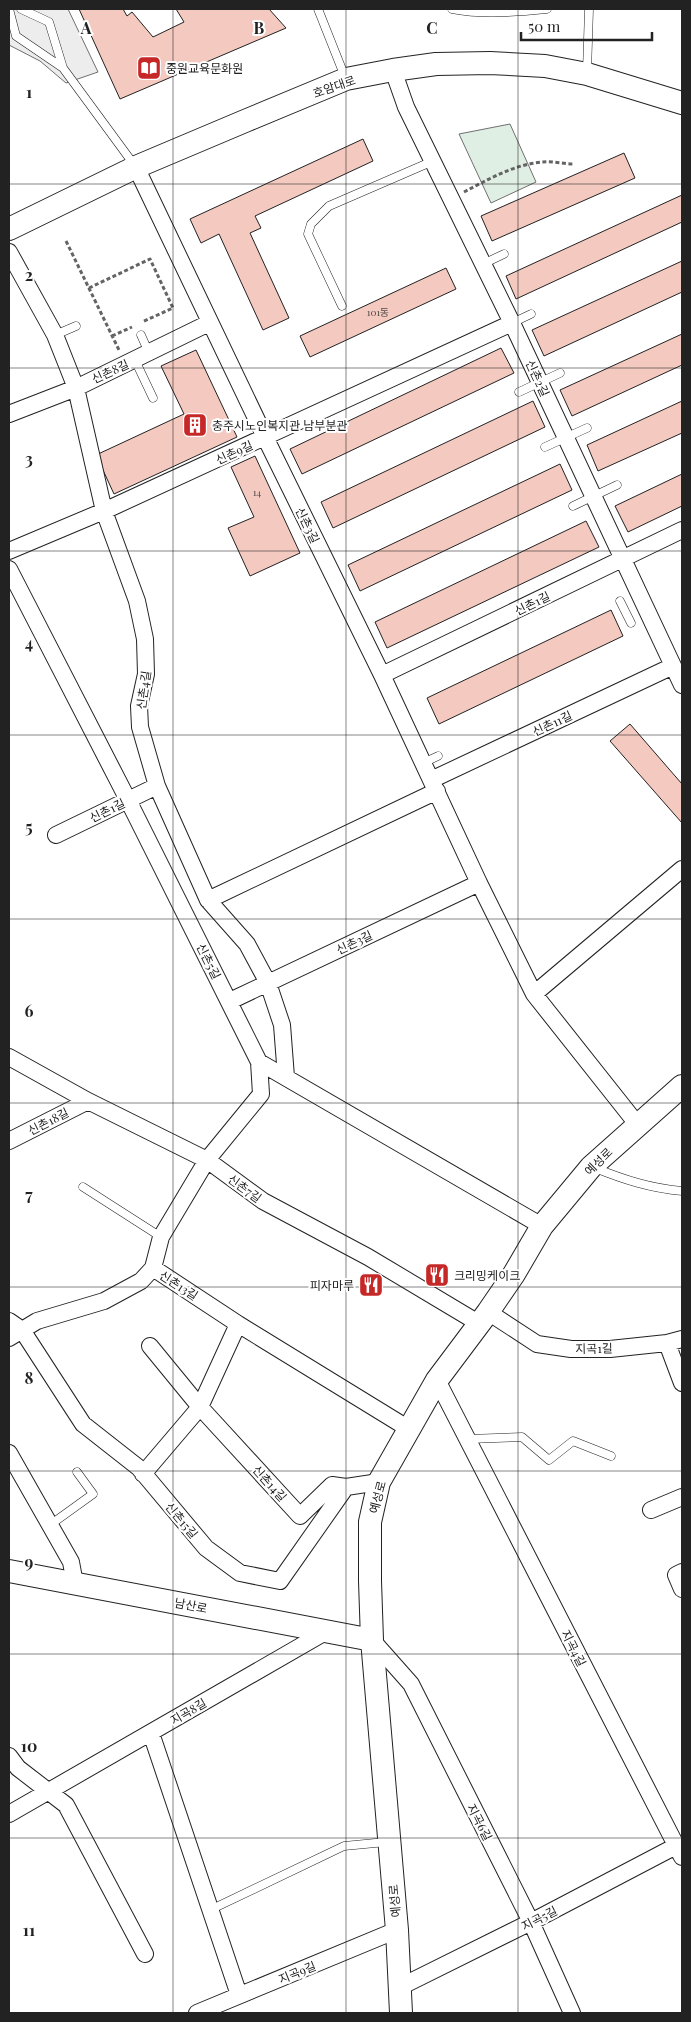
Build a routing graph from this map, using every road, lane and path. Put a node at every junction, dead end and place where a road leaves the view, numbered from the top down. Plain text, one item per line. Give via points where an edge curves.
1 (9, 9) edge
2 (21, 9) edge
3 (318, 9) edge
4 (452, 9) edge
5 (547, 9) edge
6 (589, 9) edge
7 (63, 68) junction
8 (393, 70) junction
9 (587, 74) junction
10 (346, 79) junction
11 (682, 103) edge
12 (433, 161) junction
13 (574, 164) dead end
14 (136, 167) junction
15 (451, 198) junction
16 (9, 229) edge
17 (66, 240) dead end
18 (9, 252) edge
19 (504, 254) dead end
20 (483, 264) junction
21 (89, 288) junction
22 (342, 306) dead end
23 (531, 314) dead end
24 (512, 322) junction
25 (209, 323) junction
26 (76, 326) dead end
27 (141, 334) dead end
28 (55, 335) junction
29 (112, 336) junction
30 (120, 352) dead end
31 (142, 356) junction
32 (560, 374) dead end
33 (540, 383) junction
34 (76, 388) junction
35 (519, 392) dead end
36 (154, 398) dead end
37 (9, 414) edge
38 (587, 428) dead end
39 (265, 438) junction
40 (566, 438) junction
41 (545, 447) dead end
42 (617, 485) dead end
43 (594, 496) junction
44 (572, 506) dead end
45 (104, 511) junction
46 (682, 530) edge
47 (9, 552) edge
48 (623, 559) junction
49 (9, 569) edge
50 (620, 601) dead end
51 (631, 623) dead end
52 (673, 666) junction
53 (382, 675) junction
54 (682, 685) edge
55 (157, 786) junction
56 (434, 786) junction
57 (128, 800) junction
58 (56, 835) dead end
59 (682, 869) edge
60 (479, 883) junction
61 (208, 900) junction
62 (268, 983) junction
63 (534, 994) junction
64 (230, 1001) junction
65 (9, 1057) edge
66 (258, 1062) junction
67 (286, 1077) junction
68 (682, 1086) edge
69 (88, 1101) junction
70 (637, 1124) junction
71 (9, 1141) edge
72 (207, 1160) junction
73 (591, 1167) junction
74 (84, 1187) dead end
75 (682, 1191) edge
76 (542, 1226) junction
77 (161, 1237) junction
78 (153, 1268) junction
79 (484, 1318) junction
80 (238, 1324) junction
81 (13, 1330) edge
82 (675, 1341) edge
83 (150, 1346) dead end
84 (437, 1380) junction
85 (682, 1383) edge
86 (200, 1407) junction
87 (409, 1429) junction
88 (467, 1439) junction
89 (9, 1452) edge
90 (611, 1456) dead end
91 (77, 1472) dead end
92 (143, 1474) junction
93 (379, 1482) junction
94 (346, 1487) junction
95 (682, 1497) edge
96 (651, 1510) dead end
97 (50, 1525) junction
98 (9, 1571) edge
99 (682, 1572) edge
100 (75, 1584) junction
101 (682, 1589) edge
102 (327, 1630) junction
103 (372, 1640) junction
104 (151, 1732) junction
105 (9, 1756) edge
106 (50, 1791) junction
107 (9, 1814) edge
108 (388, 1842) junction
109 (679, 1852) edge
110 (210, 1910) junction
111 (531, 1922) junction
112 (397, 1930) junction
113 (146, 1954) dead end
114 (400, 1986) junction
115 (239, 1995) junction
116 (197, 2013) edge
117 (401, 2013) edge
118 (572, 2013) edge

1 - 7 lane via 16,36
2 - 7 lane via 49,22
3 - 10 lane
4 - 5 lane via 466,12
6 - 9 lane
7 - 14 lane
8 - 9 street, 호암대로 via 436,64 490,63 545,66
8 - 10 street, 호암대로
8 - 12 street, 신촌2길 via 406,107
9 - 11 street, 호암대로
10 - 14 street, 호암대로
12 - 15 street, 신촌2길
12 - 22 lane via 328,206 311,224 308,234
13 - 15 path via 545,162 526,165 499,174
14 - 16 street, 호암대로
14 - 25 street, 신촌3길
15 - 20 street, 신촌2길
17 - 21 path
18 - 28 street, 신촌4길
19 - 20 lane
20 - 24 street, 신촌2길
21 - 29 path
21 - 29 path via 150,260 173,308
23 - 24 lane
24 - 33 street, 신촌2길
24 - 39 street, 신촌9길
25 - 31 street, 신촌8길
25 - 39 street, 신촌3길
26 - 28 lane
27 - 31 lane
28 - 34 street, 신촌4길
29 - 30 path
31 - 34 street, 신촌8길
31 - 36 lane
32 - 33 lane
33 - 35 lane
33 - 40 street, 신촌2길
34 - 37 street, 신촌8길
34 - 45 street, 신촌4길
38 - 40 lane
39 - 45 street, 신촌9길
39 - 53 street, 신촌3길
40 - 41 lane
40 - 43 street, 신촌2길
42 - 43 lane
43 - 44 lane
43 - 48 street, 신촌2길
45 - 47 street, 신촌9길
45 - 55 street, 신촌4길 via 137,600 145,639 146,674 139,706 140,727
46 - 48 street, 신촌1길
48 - 52 street, 신촌2길
48 - 53 street, 신촌1길
49 - 57 street, 신촌5길
50 - 51 lane
52 - 54 street, 신촌2길
52 - 56 street, 신촌11길
53 - 56 street, 신촌3길 via 431,759
55 - 57 street, 신촌1길
55 - 61 street, 신촌4길
56 - 60 street, 신촌3길
56 - 61 street, 신촌11길
57 - 58 street, 신촌1길
57 - 64 street, 신촌5길
59 - 63 street
60 - 62 street, 신촌3길
60 - 63 street, 신촌3길
61 - 62 street, 신촌4길 via 247,944
62 - 64 street, 신촌3길
62 - 67 street, 신촌4길 via 282,1024
63 - 70 street, 신촌3길
64 - 66 street, 신촌5길
65 - 69 street, 신촌7길
66 - 67 street
66 - 72 street, 신촌13길 via 261,1094
67 - 76 street
68 - 70 street, 예성로
69 - 71 street, 신촌18길
69 - 72 street, 신촌7길
70 - 73 street, 예성로
72 - 77 street, 신촌13길
72 - 79 street, 신촌7길 via 263,1201
73 - 75 lane via 629,1182
73 - 76 street, 예성로
74 - 77 lane
76 - 79 street, 예성로
77 - 78 street, 신촌13길
78 - 80 street, 신촌13길
78 - 81 street via 141,1281 104,1301
79 - 82 street, 지곡1길 via 537,1344 570,1349 610,1349
79 - 84 street, 예성로
80 - 86 street
80 - 87 street, 신촌13길
81 - 92 street, 신촌15길 via 82,1424
82 - 85 street, 지곡1길
83 - 86 street, 신촌14길
84 - 87 street, 예성로
84 - 88 street, 지곡4길
86 - 92 street
86 - 94 street, 신촌14길 via 300,1516 332,1485
87 - 93 street, 예성로
88 - 90 lane via 522,1437 549,1460 573,1441
88 - 109 street, 지곡4길
89 - 97 street
91 - 97 lane via 93,1494
92 - 94 street, 신촌15길 via 206,1548 240,1573 280,1580
93 - 94 street
93 - 103 street, 예성로 via 370,1522
95 - 96 street
97 - 100 street via 71,1562
98 - 100 street, 남산로
99 - 101 street via 676,1575
100 - 102 street, 남산로
102 - 103 street, 남산로
102 - 104 street, 지곡8길
103 - 108 street, 예성로
103 - 111 street, 지곡6길 via 411,1684
104 - 106 street, 지곡8길
104 - 110 street
105 - 106 street via 18,1768
106 - 107 street, 지곡8길
106 - 113 street via 66,1805
108 - 110 lane via 344,1846
108 - 112 street, 예성로
109 - 111 street, 지곡5길
110 - 115 street
111 - 114 street, 지곡5길
111 - 118 street, 지곡6길
112 - 114 street, 예성로
112 - 115 street, 지곡9길
114 - 117 street, 예성로
115 - 116 street, 지곡9길

